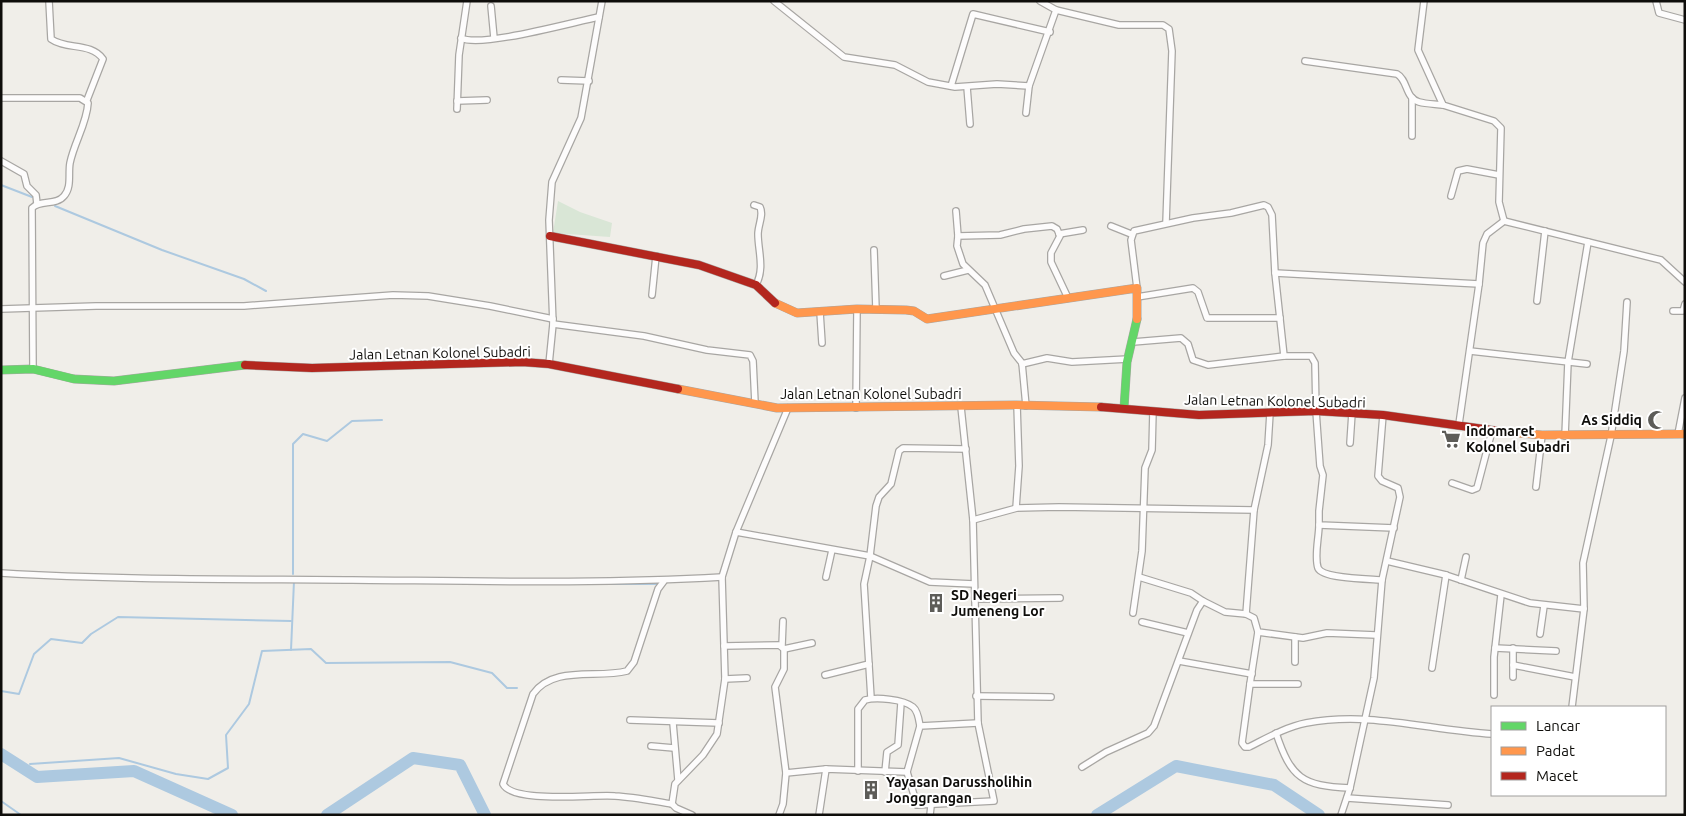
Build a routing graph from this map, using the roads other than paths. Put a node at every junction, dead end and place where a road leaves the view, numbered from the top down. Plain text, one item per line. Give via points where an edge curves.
1 (49, 1) edge
2 (466, 1) edge
3 (602, 1) edge
4 (774, 1) edge
5 (1040, 1) edge
6 (1424, 1) edge
7 (1656, 1) edge
8 (491, 6) dead end
9 (1056, 10) junction
10 (599, 17) junction
11 (1685, 20) edge
12 (1050, 32) junction
13 (461, 38) junction
14 (494, 38) junction
15 (1305, 61) dead end
16 (561, 80) dead end
17 (589, 81) junction
18 (951, 86) junction
19 (1029, 86) junction
20 (967, 87) junction
21 (1, 98) edge
22 (1412, 98) junction
23 (87, 100) junction
24 (487, 100) dead end
25 (457, 101) junction
26 (1443, 105) junction
27 (457, 109) dead end
28 (1026, 113) dead end
29 (970, 124) dead end
30 (1412, 136) dead end
31 (1, 161) edge
32 (1500, 175) junction
33 (1451, 196) dead end
34 (37, 204) junction
35 (754, 205) dead end
36 (956, 211) dead end
37 (1504, 221) junction
38 (1166, 223) junction
39 (1110, 226) dead end
40 (1083, 230) dead end
41 (1545, 231) junction
42 (1059, 234) junction
43 (1131, 234) junction
44 (550, 236) junction
45 (958, 236) junction
46 (1588, 242) junction
47 (874, 250) dead end
48 (656, 256) junction
49 (968, 270) junction
50 (1275, 273) junction
51 (944, 276) dead end
52 (1685, 282) edge
53 (1479, 284) junction
54 (756, 285) junction
55 (1137, 288) junction
56 (652, 295) dead end
57 (1137, 297) junction
58 (1068, 298) junction
59 (1536, 301) dead end
60 (1627, 302) dead end
61 (1685, 304) edge
62 (857, 309) junction
63 (997, 309) junction
64 (1, 310) edge
65 (33, 310) junction
66 (876, 310) junction
67 (1673, 310) dead end
68 (820, 312) junction
69 (1280, 318) junction
70 (553, 321) junction
71 (822, 342) dead end
72 (1133, 342) junction
73 (1470, 351) junction
74 (1284, 356) junction
75 (1128, 359) junction
76 (1568, 362) junction
77 (549, 364) junction
78 (1022, 364) junction
79 (1587, 364) dead end
80 (33, 369) junction
81 (1, 370) edge
82 (1685, 398) edge
83 (755, 403) junction
84 (1017, 405) junction
85 (1026, 406) junction
86 (961, 407) junction
87 (788, 408) junction
88 (856, 408) junction
89 (1124, 408) junction
90 (1153, 410) junction
91 (1316, 411) junction
92 (1270, 412) junction
93 (1352, 413) junction
94 (1383, 415) junction
95 (1459, 424) junction
96 (1492, 431) junction
97 (1681, 434) edge
98 (1542, 435) junction
99 (1565, 436) junction
100 (1611, 436) junction
101 (1350, 443) dead end
102 (966, 449) junction
103 (1452, 483) dead end
104 (1536, 487) dead end
105 (1016, 508) junction
106 (1145, 508) junction
107 (1254, 510) junction
108 (973, 520) junction
109 (1319, 525) junction
110 (1394, 528) junction
111 (736, 532) junction
112 (832, 550) junction
113 (870, 556) junction
114 (1466, 557) dead end
115 (1388, 560) junction
116 (1, 573) edge
117 (1446, 575) junction
118 (722, 577) junction
119 (826, 577) dead end
120 (1139, 577) junction
121 (664, 580) junction
122 (1382, 580) junction
123 (1461, 580) junction
124 (974, 584) junction
125 (1501, 595) junction
126 (1060, 598) dead end
127 (975, 599) junction
128 (1203, 601) junction
129 (1544, 606) junction
130 (1584, 609) junction
131 (1133, 613) dead end
132 (1246, 614) junction
133 (783, 621) dead end
134 (1142, 622) dead end
135 (1258, 632) junction
136 (1188, 633) junction
137 (1540, 634) dead end
138 (1376, 635) junction
139 (1295, 637) junction
140 (812, 643) dead end
141 (724, 646) junction
142 (783, 648) junction
143 (1495, 648) junction
144 (1513, 648) junction
145 (1556, 651) dead end
146 (1179, 661) junction
147 (1294, 662) dead end
148 (869, 664) junction
149 (1513, 665) junction
150 (1432, 668) dead end
151 (825, 674) dead end
152 (1252, 674) junction
153 (1513, 677) dead end
154 (1575, 677) junction
155 (748, 678) dead end
156 (725, 679) junction
157 (1250, 684) junction
158 (1298, 684) dead end
159 (976, 696) junction
160 (1494, 696) dead end
161 (1050, 697) dead end
162 (871, 698) junction
163 (901, 703) junction
164 (1572, 706) edge
165 (1365, 718) junction
166 (630, 720) dead end
167 (673, 723) junction
168 (719, 723) junction
169 (978, 723) junction
170 (920, 726) junction
171 (1276, 733) junction
172 (1491, 734) edge
173 (651, 746) dead end
174 (674, 748) junction
175 (1082, 767) dead end
176 (826, 769) junction
177 (858, 771) junction
178 (885, 772) junction
179 (907, 772) junction
180 (786, 773) junction
181 (678, 780) junction
182 (1350, 788) junction
183 (1347, 798) junction
184 (672, 804) junction
185 (1448, 805) dead end
186 (930, 806) junction
187 (692, 815) edge
188 (780, 815) edge
189 (819, 815) edge
190 (930, 815) edge
191 (1341, 815) edge

1 - 23 street via 51,39 81,47 103,59
2 - 13 street
3 - 10 street
4 - 18 street via 844,57 895,65 928,82
5 - 9 street
6 - 26 street via 1418,50
7 - 11 street via 1659,13
8 - 14 street
9 - 12 street
9 - 38 street via 1119,25 1163,25 1168,29 1172,37 1172,51
10 - 14 street via 528,34
10 - 17 street
12 - 18 street via 973,14
12 - 19 street
13 - 14 street via 477,41
13 - 25 street
15 - 22 street via 1397,74 1402,77
16 - 17 street
17 - 44 street via 581,118 552,182
18 - 20 street
19 - 20 street via 997,84
19 - 28 street
20 - 29 street
21 - 23 street
22 - 26 street
22 - 30 street
23 - 34 street via 88,106 70,160 69,186 64,196
24 - 25 street
25 - 27 street
26 - 32 street via 1498,124 1502,132
31 - 34 street via 24,174 27,186 36,195
32 - 33 street via 1462,169 1456,173
32 - 37 street via 1499,202
34 - 65 street via 32,208
35 - 54 street via 762,211 758,231 760,268
36 - 45 street
37 - 41 street
37 - 53 street via 1487,234 1483,243
38 - 43 street
38 - 50 street via 1268,207 1272,215
39 - 43 street
40 - 42 street
41 - 46 street
41 - 59 street
42 - 45 street via 1052,226 1000,235
42 - 58 street via 1060,240 1051,253 1051,262
43 - 55 street
44 - 48 main road
44 - 70 street
45 - 49 street via 959,253
46 - 52 street via 1661,260
46 - 76 street
47 - 66 street
48 - 54 main road via 699,265
48 - 56 street
49 - 51 street
49 - 63 street via 985,285
50 - 53 street
50 - 69 street
53 - 73 street
54 - 68 main road via 777,305 789,311
55 - 57 main road
55 - 58 main road
57 - 69 street via 1193,288 1198,292 1207,318
57 - 72 main road via 1138,314
58 - 63 main road
60 - 100 street via 1624,351
61 - 67 street via 1683,311
62 - 66 main road
62 - 68 main road
62 - 88 street
63 - 66 main road via 927,319 910,310
63 - 78 street via 1014,353
64 - 65 street
65 - 70 street via 96,306 244,306 393,295 436,298
65 - 80 street
68 - 71 street
69 - 74 street
70 - 77 street
70 - 83 street via 750,355
72 - 74 street via 1181,338 1188,344 1193,360 1208,365
72 - 75 main road
73 - 76 street
73 - 95 street
74 - 91 street via 1311,356 1315,361
75 - 78 street via 1072,362 1047,358
75 - 89 main road
76 - 79 street
76 - 99 street
77 - 80 main road, Jalan Letnan Kolonel Subadri via 312,368 253,364 114,381 91,381
77 - 83 main road, Jalan Letnan Kolonel Subadri
78 - 85 street
80 - 81 main road, Jalan Letnan Kolonel Subadri
82 - 97 street
83 - 87 main road, Jalan Letnan Kolonel Subadri
84 - 85 main road, Jalan Letnan Kolonel Subadri
84 - 86 main road, Jalan Letnan Kolonel Subadri
84 - 105 street
85 - 89 main road, Jalan Letnan Kolonel Subadri
86 - 88 main road, Jalan Letnan Kolonel Subadri
86 - 102 street
87 - 88 main road, Jalan Letnan Kolonel Subadri
87 - 111 street
89 - 90 main road, Jalan Letnan Kolonel Subadri
90 - 92 main road, Jalan Letnan Kolonel Subadri via 1198,414
90 - 106 street via 1152,450 1145,468
91 - 92 main road, Jalan Letnan Kolonel Subadri
91 - 93 main road, Jalan Letnan Kolonel Subadri
91 - 109 street via 1323,475
92 - 107 street via 1268,444
93 - 94 main road, Jalan Letnan Kolonel Subadri
93 - 101 street
94 - 95 main road, Jalan Letnan Kolonel Subadri
94 - 110 street via 1378,476 1400,490
95 - 96 main road, Jalan Letnan Kolonel Subadri
96 - 98 main road, Jalan Letnan Kolonel Subadri
96 - 103 street via 1477,488 1472,490
97 - 100 main road, Jalan Letnan Kolonel Subadri
98 - 99 main road, Jalan Letnan Kolonel Subadri
98 - 104 street
99 - 100 main road, Jalan Letnan Kolonel Subadri
100 - 130 street via 1585,546 1582,569
102 - 108 street
102 - 113 street via 900,449 891,484 879,497 876,506
105 - 106 street
105 - 108 street
106 - 107 street
106 - 120 street
107 - 132 street
108 - 124 street
109 - 110 street
109 - 122 street via 1317,562 1322,572
110 - 115 street
111 - 112 street
111 - 118 street
112 - 113 street
112 - 119 street
113 - 124 street via 930,582
113 - 148 street via 863,591
114 - 123 street
115 - 117 street
115 - 122 street
116 - 121 street via 196,580 481,583
117 - 123 street
117 - 150 street
118 - 121 street
118 - 141 street
120 - 128 street via 1191,593
120 - 131 street
121 - 184 street via 658,589 634,662 626,671 559,677 539,686 533,694 503,780 507,790 539,796 615,796
122 - 138 street
123 - 125 street
124 - 127 street
125 - 129 street
125 - 143 street
126 - 127 street
127 - 159 street
128 - 132 street via 1225,612
128 - 136 street
129 - 130 street
129 - 137 street
130 - 154 street
132 - 135 street via 1254,618
133 - 142 street
134 - 136 street
135 - 139 street
135 - 152 street
136 - 146 street
138 - 139 street via 1327,632
138 - 165 street via 1374,678
139 - 147 street
140 - 142 street
141 - 142 street
141 - 156 street
142 - 180 street via 784,669 775,687
143 - 144 street
143 - 160 street
144 - 145 street
144 - 149 street
146 - 152 street
146 - 175 street via 1157,719 1148,733
148 - 151 street
148 - 162 street
149 - 153 street
149 - 154 street
152 - 157 street
154 - 164 street
155 - 156 street
156 - 168 street
157 - 158 street
157 - 171 street via 1242,743 1249,747
159 - 161 street
159 - 169 street
162 - 163 street
162 - 177 street via 861,703 858,709
163 - 170 street via 915,708
163 - 178 street via 898,745 887,752
165 - 171 street via 1304,723
165 - 172 street
165 - 182 street
166 - 167 street
167 - 168 street
167 - 174 street
168 - 181 street via 712,745
169 - 170 street
169 - 186 street via 994,801
170 - 179 street
171 - 182 street via 1292,770 1324,787
173 - 174 street
174 - 181 street
176 - 177 street
176 - 180 street
176 - 189 street
177 - 178 street
178 - 179 street
179 - 186 street via 916,805
180 - 188 street
181 - 184 street
182 - 183 street
183 - 185 street
183 - 191 street
184 - 187 street
186 - 190 street

